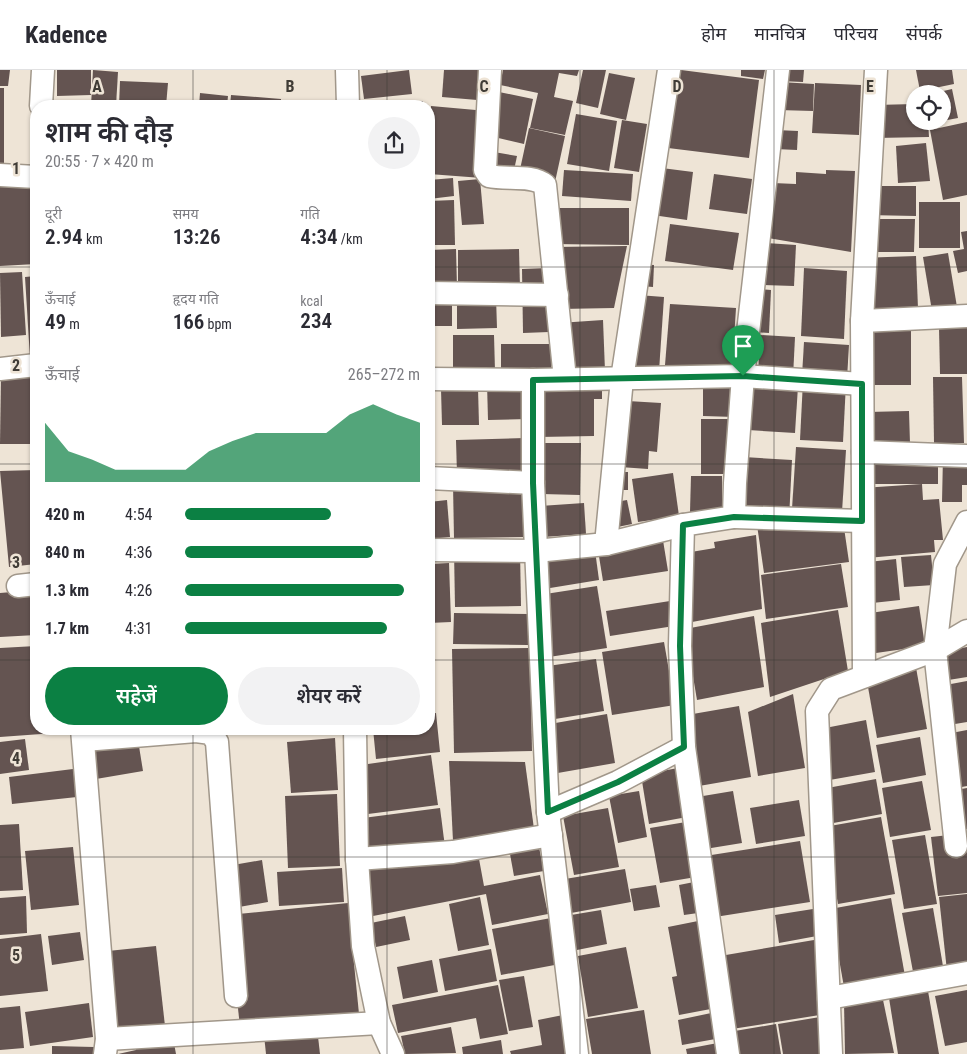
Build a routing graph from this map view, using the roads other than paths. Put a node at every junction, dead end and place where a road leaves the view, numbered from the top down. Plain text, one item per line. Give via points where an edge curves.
1 (43, 70) edge
2 (347, 70) edge
3 (490, 70) edge
4 (669, 70) edge
5 (778, 70) edge
6 (876, 70) edge
7 (41, 100) edge
8 (348, 100) edge
9 (0, 175) edge
10 (30, 177) edge
11 (435, 293) edge
12 (557, 296) junction
13 (967, 316) edge
14 (862, 321) junction
15 (30, 366) edge
16 (0, 369) edge
17 (743, 376) junction
18 (435, 379) edge
19 (565, 379) junction
20 (622, 379) junction
21 (533, 380) junction
22 (862, 384) junction
23 (863, 452) junction
24 (967, 456) edge
25 (435, 478) edge
26 (533, 483) junction
27 (734, 517) junction
28 (862, 521) junction
29 (967, 522) edge
30 (683, 525) junction
31 (606, 544) junction
32 (435, 550) edge
33 (536, 551) junction
34 (967, 631) edge
35 (935, 650) junction
36 (864, 676) junction
37 (83, 735) edge
38 (212, 735) edge
39 (355, 735) edge
40 (684, 747) junction
41 (548, 812) junction
42 (551, 835) junction
43 (956, 846) dead end
44 (357, 859) junction
45 (967, 973) edge
46 (236, 996) dead end
47 (829, 998) junction
48 (379, 1023) junction
49 (106, 1046) edge
50 (393, 1054) edge
51 (577, 1054) edge
52 (728, 1054) edge
53 (831, 1054) edge

1 - 7 street
2 - 8 street
3 - 12 street via 485,170 489,176 539,180 545,185
4 - 20 street
5 - 17 street
6 - 14 street
9 - 10 street
11 - 12 street
12 - 19 street
13 - 14 street
14 - 22 street
15 - 16 street
17 - 20 street
17 - 22 street
17 - 27 street
18 - 21 street
19 - 20 street
19 - 21 street
20 - 31 street
21 - 26 street
22 - 23 street
23 - 24 street
23 - 28 street
25 - 26 street
26 - 33 street
27 - 28 street
27 - 30 street
28 - 36 street
29 - 35 street via 945,564
30 - 31 street
30 - 40 street via 680,646
31 - 33 street
32 - 33 street
33 - 41 street
34 - 35 street
35 - 36 street
35 - 43 street
36 - 47 street via 831,690 817,712
37 - 49 street
38 - 46 street via 217,742
39 - 44 street
40 - 41 street via 618,782
40 - 52 street
41 - 42 street
42 - 44 street via 453,852
42 - 51 street
44 - 48 street via 364,946
45 - 47 street
47 - 53 street
48 - 49 street
48 - 50 street

